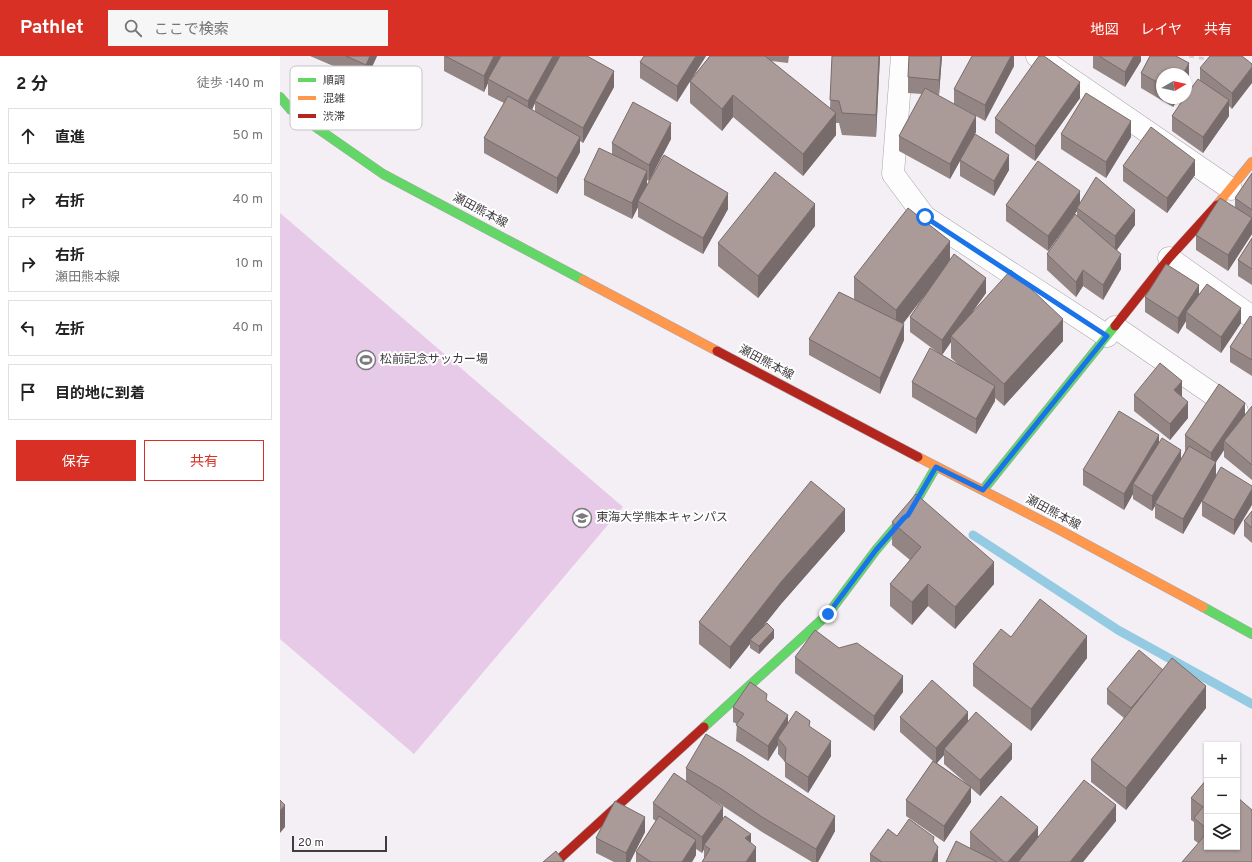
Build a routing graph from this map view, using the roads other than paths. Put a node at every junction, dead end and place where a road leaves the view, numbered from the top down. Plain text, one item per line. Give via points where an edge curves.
1 (902, 56) edge
2 (1037, 56) edge
3 (280, 96) edge
4 (290, 109) edge
5 (319, 130) edge
6 (1252, 162) edge
7 (1231, 189) junction
8 (1169, 258) junction
9 (1252, 317) edge
10 (1111, 332) junction
11 (1248, 418) edge
12 (936, 467) junction
13 (983, 490) junction
14 (1252, 634) edge
15 (561, 861) edge

1 - 10 street via 893,174 925,217
2 - 7 street
3 - 4 main road, 瀬田熊本線
5 - 12 main road, 瀬田熊本線 via 383,174
6 - 7 main road
7 - 8 main road
8 - 9 street
8 - 10 main road
10 - 11 street
10 - 13 main road
12 - 13 main road, 瀬田熊本線
12 - 15 main road via 908,515 876,550 828,614
13 - 14 main road, 瀬田熊本線

